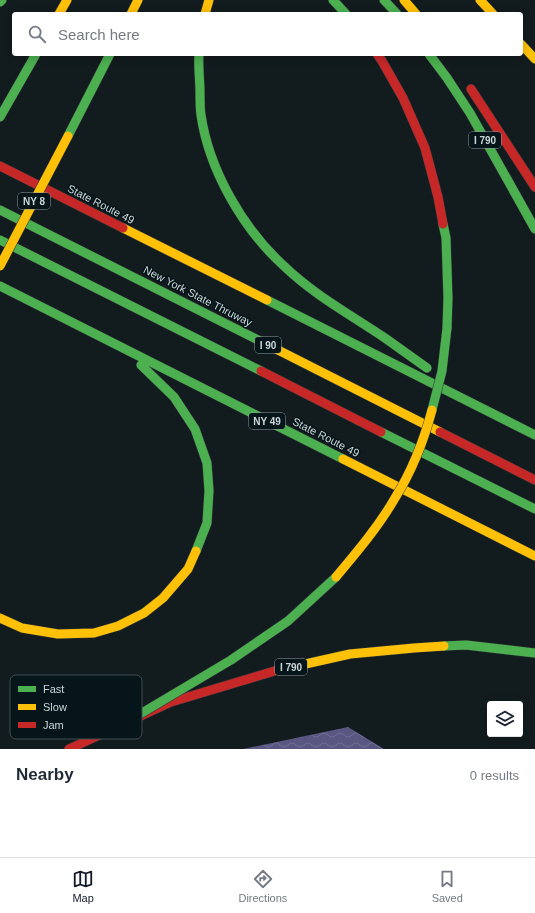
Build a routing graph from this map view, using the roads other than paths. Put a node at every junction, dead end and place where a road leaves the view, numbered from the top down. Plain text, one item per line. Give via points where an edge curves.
1 (67, 0) edge
2 (138, 0) edge
3 (209, 0) edge
4 (333, 0) edge
5 (384, 0) edge
6 (404, 0) edge
7 (480, 0) edge
8 (60, 12) edge
9 (132, 12) edge
10 (206, 12) edge
11 (344, 12) edge
12 (395, 12) edge
13 (414, 12) edge
14 (491, 12) edge
15 (523, 46) edge
16 (35, 56) edge
17 (109, 56) edge
18 (199, 56) edge
19 (378, 56) edge
20 (430, 56) edge
21 (535, 59) edge
22 (465, 80) dead end
23 (0, 117) edge
24 (0, 166) edge
25 (535, 187) edge
26 (0, 210) edge
27 (535, 229) edge
28 (0, 240) edge
29 (0, 266) edge
30 (0, 286) edge
31 (126, 350) junction
32 (485, 409) junction
33 (535, 435) edge
34 (535, 480) edge
35 (535, 509) edge
36 (535, 556) edge
37 (0, 618) edge
38 (535, 653) edge
39 (142, 713) edge
40 (142, 715) edge
41 (91, 739) edge
42 (69, 749) edge

1 - 8 main road
2 - 9 main road
3 - 10 main road
4 - 11 main road
5 - 12 main road
6 - 13 main road
7 - 14 main road
15 - 21 main road
16 - 23 main road
17 - 29 main road, NY 8, bridge
18 - 32 main road via 202,119 211,154 226,189 243,219 267,250 321,296
19 - 39 main road, bridge via 403,98 425,148 446,238 448,298 442,371 422,441 398,494 364,545 334,579 288,621 231,660
20 - 27 main road, I 790 via 470,113
22 - 25 main road
24 - 32 main road, State Route 49
26 - 34 main road, New York State Thruway / I 90
28 - 35 main road, I 90
30 - 31 main road, State Route 49 / NY 49
31 - 36 main road, State Route 49 / NY 49
31 - 37 main road via 174,397 196,429 207,463 207,523 188,569 163,598 144,613 118,626 94,633 58,634 22,628
32 - 33 main road, State Route 49
38 - 40 main road, I 790, bridge via 466,645 350,654 278,670 171,702
41 - 42 main road, I 790

